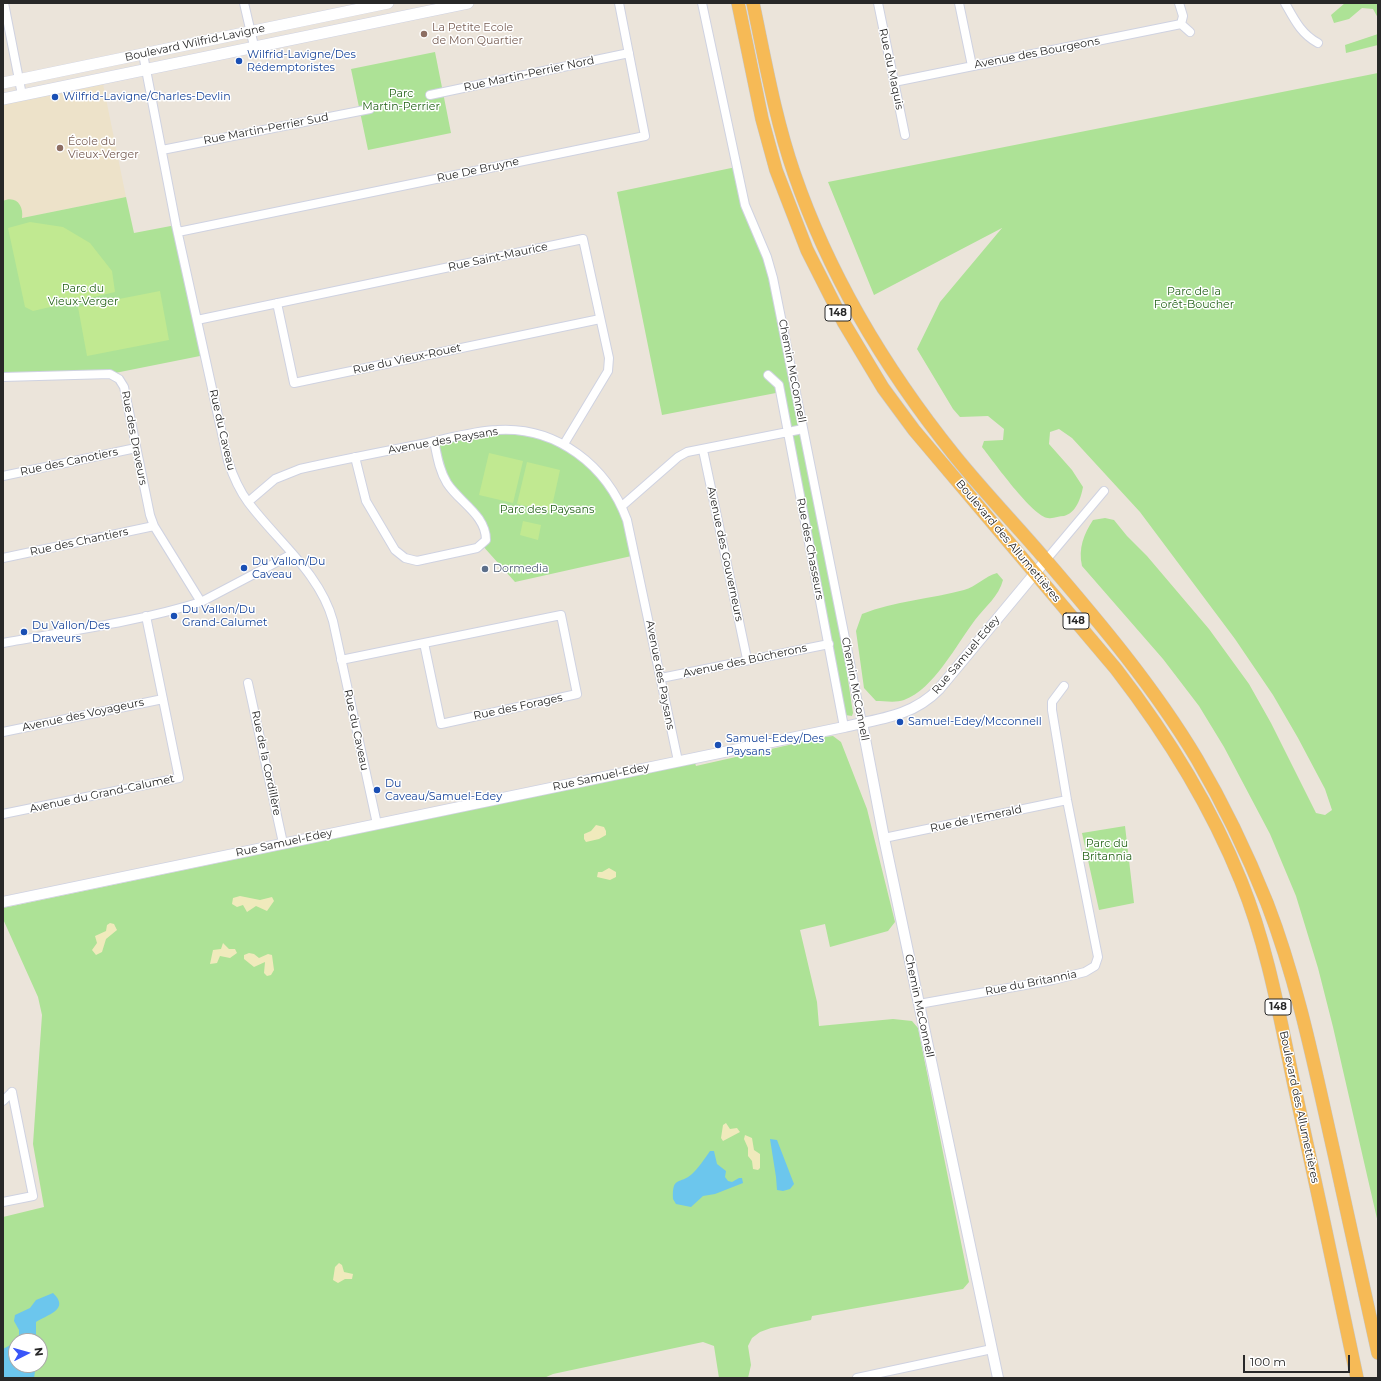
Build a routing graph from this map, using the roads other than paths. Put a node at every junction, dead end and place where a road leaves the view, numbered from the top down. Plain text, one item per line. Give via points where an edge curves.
1 (4, 3) edge
2 (244, 3) edge
3 (388, 3) edge
4 (468, 3) edge
5 (619, 3) edge
6 (702, 3) edge
7 (738, 3) edge
8 (754, 3) edge
9 (878, 3) edge
10 (958, 3) edge
11 (1179, 3) edge
12 (1285, 3) edge
13 (1181, 24) junction
14 (250, 32) junction
15 (1190, 32) dead end
16 (1318, 43) dead end
17 (254, 46) junction
18 (143, 54) junction
19 (629, 54) junction
20 (972, 66) junction
21 (146, 69) junction
22 (20, 80) junction
23 (894, 82) junction
24 (3, 83) edge
25 (22, 95) junction
26 (430, 95) dead end
27 (3, 99) edge
28 (370, 109) dead end
29 (905, 135) dead end
30 (162, 150) junction
31 (178, 232) junction
32 (277, 303) junction
33 (600, 319) junction
34 (197, 320) junction
35 (768, 375) dead end
36 (3, 376) edge
37 (803, 429) junction
38 (787, 432) junction
39 (434, 441) junction
40 (564, 444) junction
41 (136, 448) junction
42 (703, 450) junction
43 (355, 457) junction
44 (3, 476) edge
45 (1104, 491) dead end
46 (248, 502) junction
47 (622, 506) junction
48 (154, 526) junction
49 (292, 554) junction
50 (3, 558) edge
51 (1046, 560) junction
52 (1035, 573) junction
53 (202, 602) junction
54 (146, 616) junction
55 (3, 643) edge
56 (424, 643) junction
57 (829, 644) junction
58 (747, 659) junction
59 (341, 660) junction
60 (661, 678) junction
61 (248, 683) dead end
62 (1064, 686) dead end
63 (163, 699) junction
64 (862, 723) junction
65 (844, 727) junction
66 (3, 732) edge
67 (678, 761) junction
68 (1067, 800) junction
69 (3, 814) edge
70 (377, 824) junction
71 (884, 838) junction
72 (283, 843) junction
73 (3, 902) edge
74 (919, 1004) junction
75 (3, 1090) edge
76 (12, 1092) junction
77 (3, 1101) edge
78 (3, 1202) edge
79 (992, 1349) junction
80 (1378, 1353) edge
81 (857, 1378) edge
82 (998, 1378) edge
83 (1357, 1378) edge

1 - 22 street
2 - 14 street
3 - 14 main road, Boulevard Wilfrid-Lavigne
4 - 17 main road, Boulevard Wilfrid-Lavigne
5 - 19 street, Rue De Bruyne
6 - 37 street, Chemin McConnell via 745,206 773,278
7 - 52 highway, Boulevard des Allumettières / 148 via 762,119 776,170 807,250 826,290 865,359 910,424
8 - 51 highway, Boulevard des Allumettières / 148 via 773,96 790,159 820,242 840,282 878,350 928,421 958,460
9 - 23 street, Rue du Maquis
10 - 20 street
11 - 13 street via 1183,16
12 - 16 street via 1300,29
13 - 15 street
13 - 20 street, Avenue des Bourgeons
14 - 17 street
14 - 18 main road, Boulevard Wilfrid-Lavigne
17 - 21 main road, Boulevard Wilfrid-Lavigne
18 - 21 street, Rue du Caveau
18 - 22 main road, Boulevard Wilfrid-Lavigne
19 - 26 street, Rue Martin-Perrier Nord
19 - 31 street, Rue De Bruyne via 645,136
20 - 23 street, Avenue des Bourgeons
21 - 25 main road, Boulevard Wilfrid-Lavigne
21 - 30 street, Rue du Caveau
22 - 24 main road, Boulevard Wilfrid-Lavigne
22 - 25 street
23 - 29 street, Rue du Maquis
25 - 27 main road, Boulevard Wilfrid-Lavigne
28 - 30 street, Rue Martin-Perrier Sud
30 - 31 street, Rue du Caveau
31 - 34 street, Rue du Caveau
32 - 33 street, Rue Saint-Maurice via 583,239
32 - 33 street, Rue du Vieux-Rouet via 294,383
32 - 34 street, Rue Saint-Maurice
33 - 40 street, Rue Saint-Maurice via 609,358 608,371
34 - 46 street, Rue du Caveau via 228,461 233,476
35 - 38 street, Rue des Chasseurs via 779,385
36 - 41 street, Rue des Draveurs via 110,374 119,379 124,387
37 - 38 street
37 - 64 street, Chemin McConnell
38 - 42 street
38 - 57 street, Rue des Chasseurs
39 - 40 street, Avenue des Paysans via 478,432 513,430 546,436
39 - 43 street, Avenue des Paysans
39 - 43 street via 441,471 447,483 482,522 486,531 486,540 477,548 417,561 405,558 395,550 366,501
40 - 47 street, Avenue des Paysans via 594,466
41 - 44 street, Rue des Canotiers
41 - 48 street, Rue des Draveurs
42 - 47 street via 687,452 678,457
42 - 58 street, Avenue des Gouverneurs
43 - 46 street, Avenue des Paysans via 275,478
45 - 51 street, Rue Samuel-Edey
46 - 49 street, Rue du Caveau
47 - 60 street, Avenue des Paysans via 636,555
48 - 50 street, Rue des Chantiers
48 - 53 street, Rue des Draveurs
49 - 53 street
49 - 59 street, Rue du Caveau via 313,579 325,599 333,621
51 - 52 street, Rue Samuel-Edey
51 - 80 highway, Boulevard des Allumettières / 148 via 1122,651 1178,728 1222,804 1256,876 1282,948 1313,1058
52 - 64 street, Rue Samuel-Edey via 931,697 906,712
52 - 83 highway, Boulevard des Allumettières / 148 via 1116,669 1166,738 1210,813 1242,884 1276,996
53 - 54 street
54 - 55 street
54 - 63 street, Avenue du Grand-Calumet
56 - 56 street, Rue des Forages via 561,615 577,694 441,724
56 - 59 street, Rue des Forages
57 - 58 street, Avenue des Bûcherons
57 - 65 street, Rue des Chasseurs
58 - 60 street, Avenue des Bûcherons
59 - 70 street, Rue du Caveau
60 - 67 street, Avenue des Paysans
61 - 72 street, Rue de la Cordillère
62 - 68 street, Rue du Britannia via 1052,702 1052,710
63 - 66 street, Avenue des Voyageurs
63 - 69 street, Avenue du Grand-Calumet via 179,778
64 - 65 street, Rue Samuel-Edey
64 - 71 street, Chemin McConnell
65 - 67 street, Rue Samuel-Edey
67 - 70 street, Rue Samuel-Edey
68 - 71 street, Rue de l'Emerald
68 - 74 street, Rue du Britannia via 1098,957 1095,966 1085,972 1054,980
70 - 72 street, Rue Samuel-Edey
71 - 74 street, Chemin McConnell
72 - 73 street, Rue Samuel-Edey
74 - 79 street, Chemin McConnell
75 - 76 street
76 - 77 street
76 - 78 street via 33,1196
79 - 81 street
79 - 82 street, Chemin McConnell

